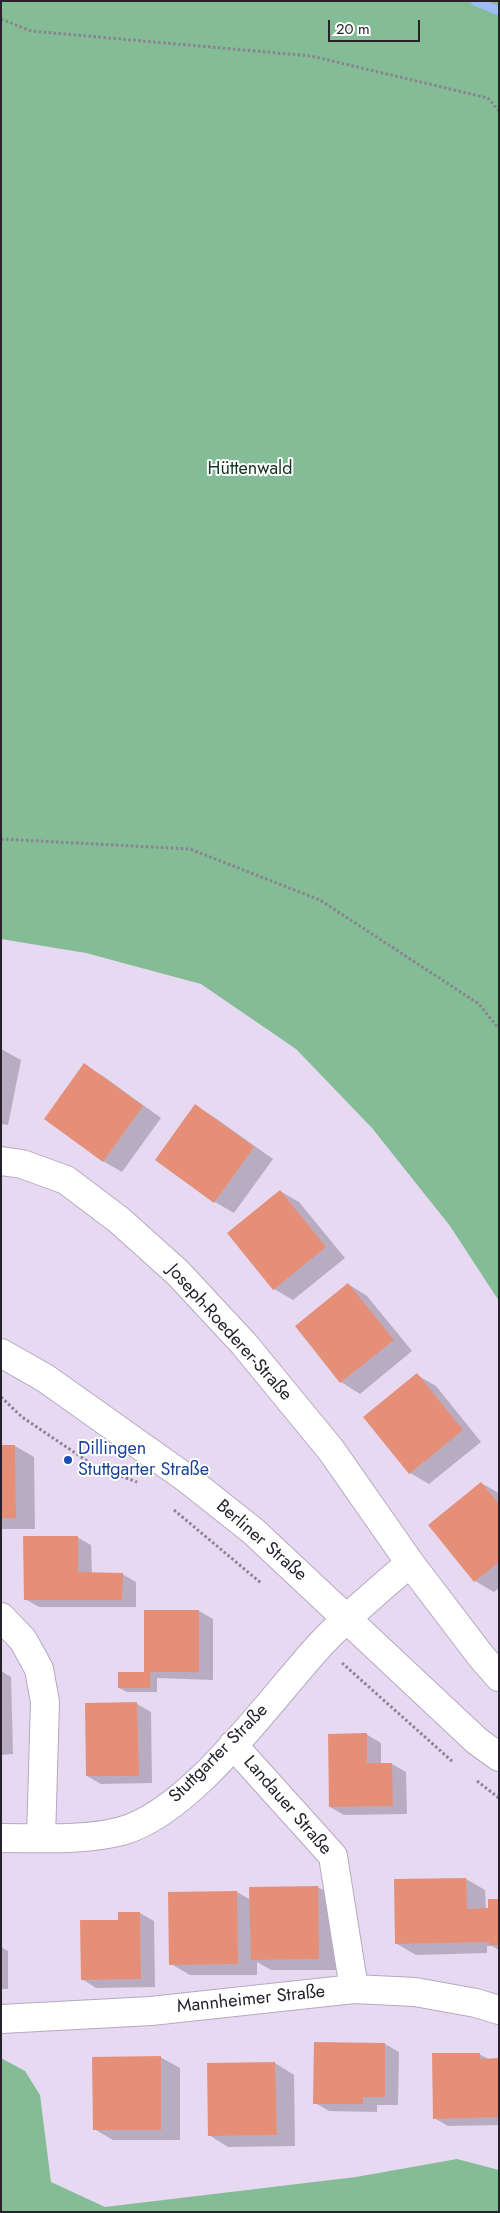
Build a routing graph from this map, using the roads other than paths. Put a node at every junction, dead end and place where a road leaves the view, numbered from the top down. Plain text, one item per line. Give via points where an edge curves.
1 (1, 1161) edge
2 (1, 1353) edge
3 (410, 1563) junction
4 (1, 1617) edge
5 (347, 1619) junction
6 (499, 1677) edge
7 (233, 1745) junction
8 (499, 1757) edge
9 (1, 1838) edge
10 (41, 1838) junction
11 (354, 1989) junction
12 (499, 2010) edge
13 (1, 2020) edge

1 - 3 street, Joseph-Roederer-Straße via 22,1164 66,1180 119,1220 178,1273 244,1344 331,1450
2 - 5 street, Berliner Straße via 45,1378 186,1478 253,1530
3 - 5 street
3 - 6 street, Joseph-Roederer-Straße
4 - 10 street via 23,1640 39,1669 45,1702
5 - 7 street, Stuttgarter Straße via 321,1644
5 - 8 street, Berliner Straße via 477,1741
7 - 10 street, Stuttgarter Straße via 180,1798 149,1818 122,1831 84,1837
7 - 11 street, Landauer Straße via 332,1856
9 - 10 street, Stuttgarter Straße
11 - 12 street, Mannheimer Straße via 415,1992
11 - 13 street, Mannheimer Straße via 151,2011

